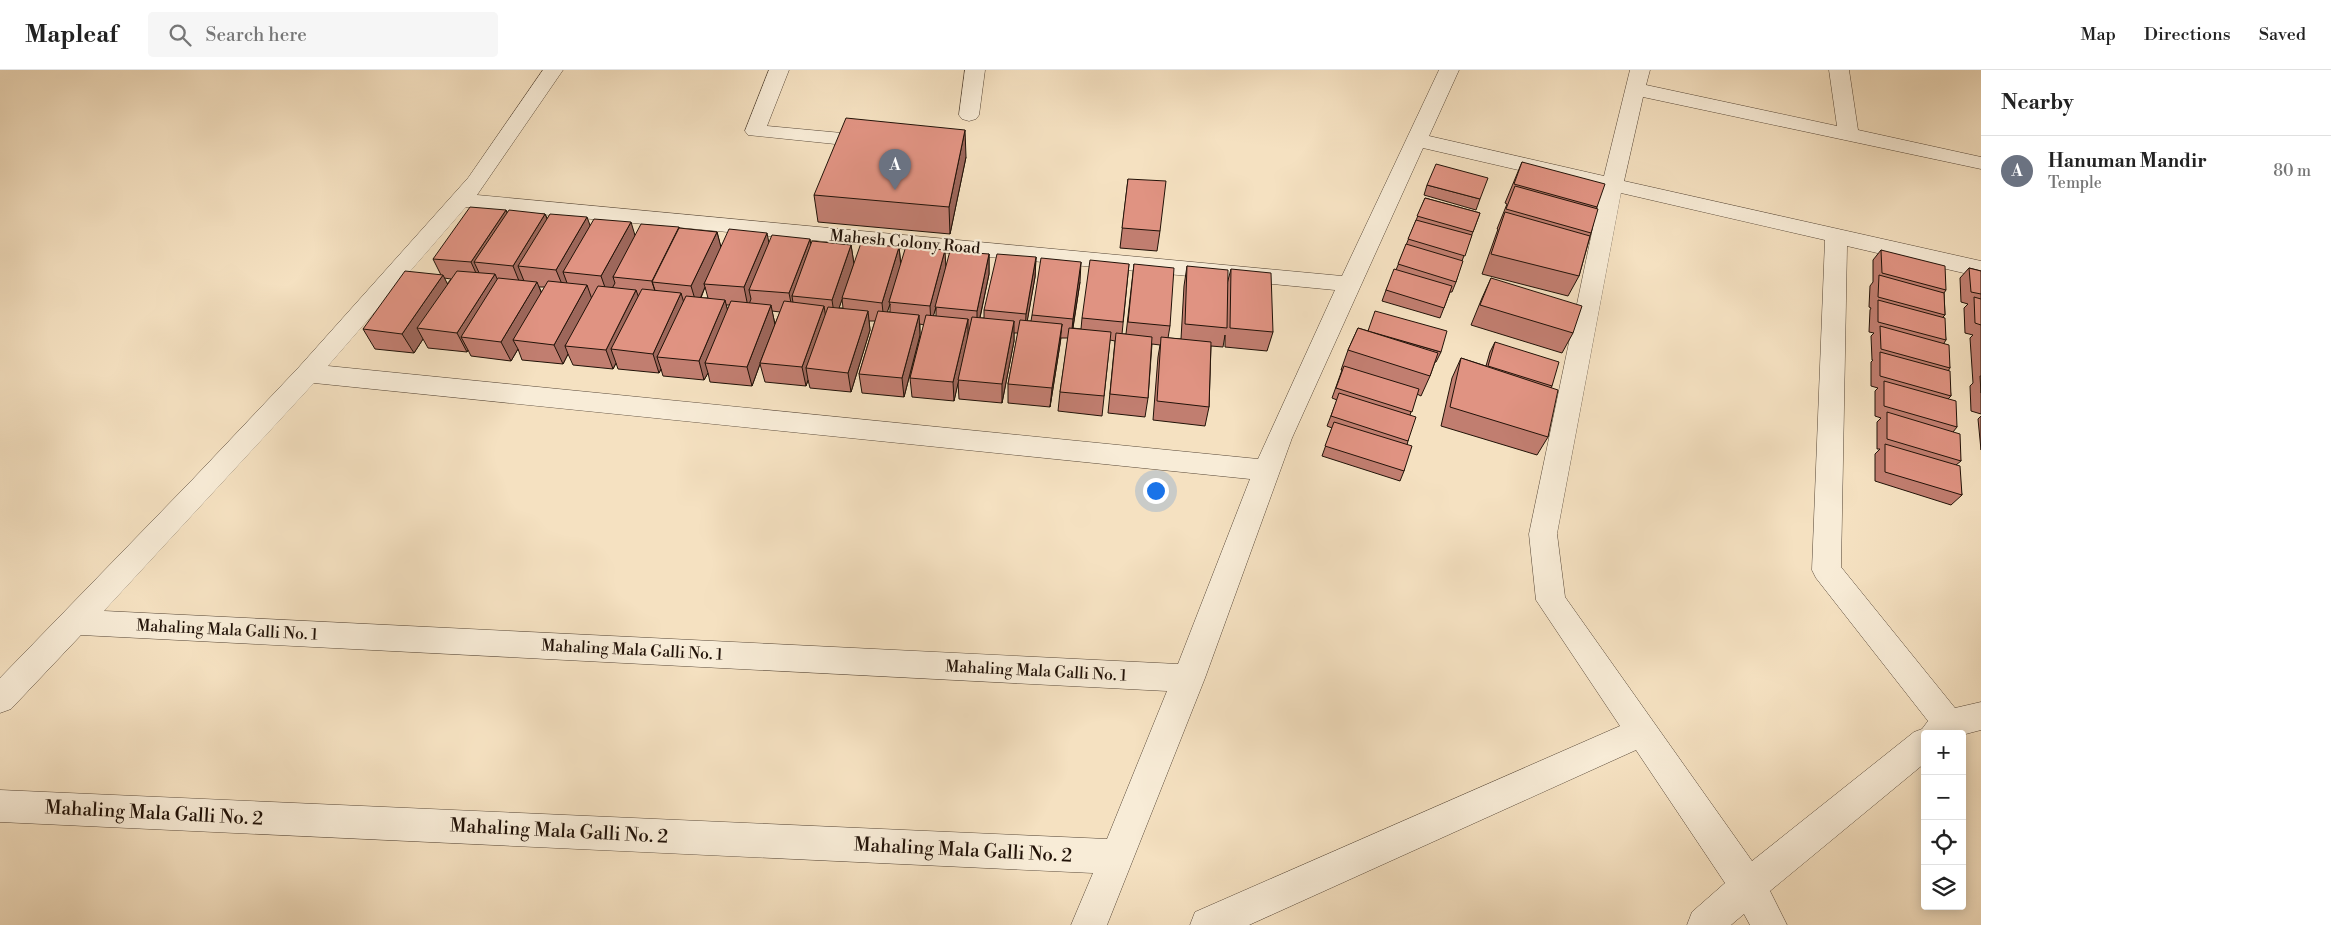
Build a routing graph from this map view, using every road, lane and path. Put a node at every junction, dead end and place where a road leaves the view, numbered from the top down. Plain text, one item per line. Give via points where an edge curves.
1 (553, 70) edge
2 (779, 70) edge
3 (976, 70) edge
4 (1448, 70) edge
5 (1840, 70) edge
6 (1638, 80) edge
7 (969, 114) dead end
8 (1848, 135) junction
9 (1417, 140) junction
10 (898, 144) edge
11 (1981, 163) edge
12 (1612, 185) junction
13 (460, 200) junction
14 (1836, 236) junction
15 (1981, 269) edge
16 (1349, 284) junction
17 (308, 373) junction
18 (1267, 470) junction
19 (74, 622) junction
20 (1189, 678) junction
21 (0, 699) edge
22 (1981, 716) edge
23 (1934, 730) edge
24 (1947, 730) edge
25 (1641, 732) junction
26 (1921, 747) edge
27 (0, 806) edge
28 (1117, 857) junction
29 (1748, 886) junction
30 (1089, 925) edge
31 (1208, 925) edge
32 (1705, 925) edge
33 (1769, 925) edge

1 - 13 street via 476,183
2 - 10 street via 755,131
3 - 7 street
4 - 9 street
5 - 8 street
6 - 8 street
6 - 12 street
8 - 11 street
9 - 12 street
9 - 16 street
12 - 14 street
12 - 25 street via 1543,534 1551,600
13 - 16 street, Mahesh Colony Road
13 - 17 street
14 - 15 street
14 - 23 street via 1826,570
16 - 18 street
17 - 18 street
17 - 19 street
18 - 20 street
19 - 20 street, Mahaling Mala Galli No. 1
19 - 21 street
20 - 28 street
22 - 24 street
25 - 29 street
25 - 31 street
26 - 29 street
27 - 28 street, Mahaling Mala Galli No. 2
28 - 30 street
29 - 32 street
29 - 33 street

